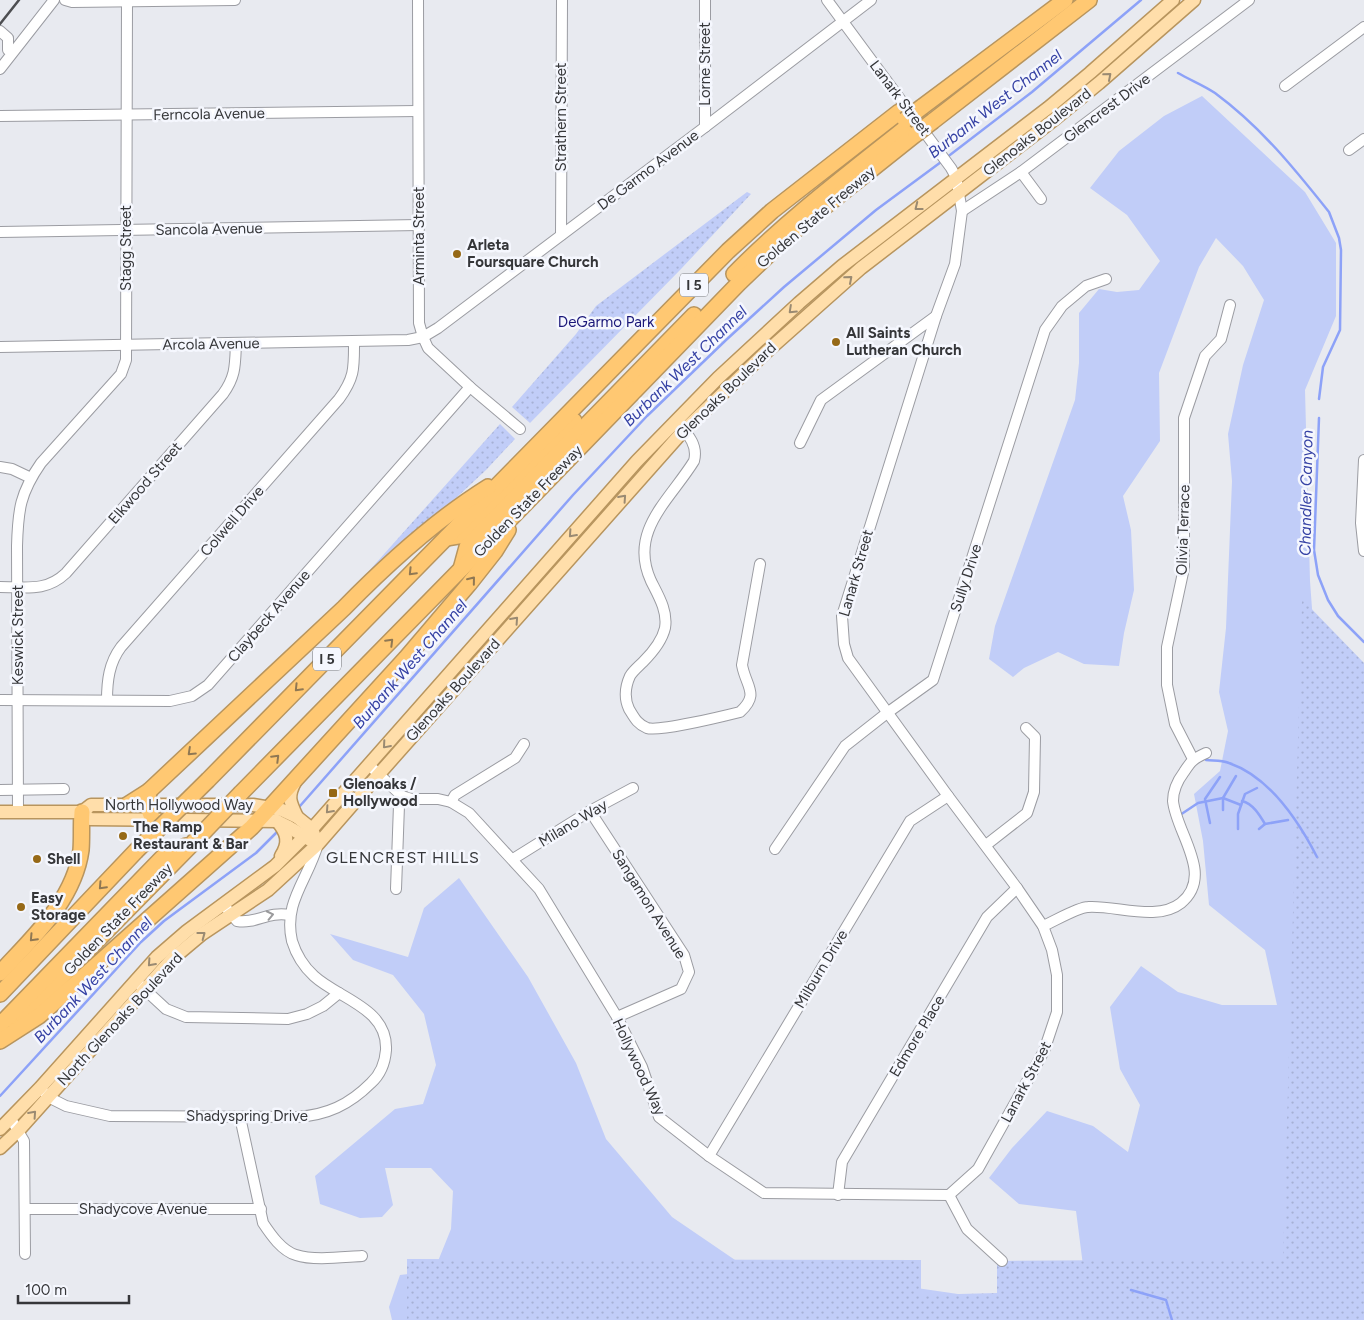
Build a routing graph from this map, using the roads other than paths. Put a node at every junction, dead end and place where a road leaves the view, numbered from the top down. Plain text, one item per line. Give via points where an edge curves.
1 (54, 0) edge
2 (66, 0) edge
3 (235, 0) edge
4 (418, 0) edge
5 (562, 0) edge
6 (705, 0) edge
7 (827, 0) edge
8 (871, 0) edge
9 (1051, 0) edge
10 (1065, 0) edge
11 (1074, 0) edge
12 (1088, 0) edge
13 (1173, 0) edge
14 (1194, 0) edge
15 (1248, 0) edge
16 (127, 2) junction
17 (843, 22) junction
18 (1364, 27) edge
19 (0, 31) edge
20 (7, 51) edge
21 (0, 69) edge
22 (1285, 86) dead end
23 (925, 110) junction
24 (418, 111) junction
25 (126, 115) junction
26 (0, 116) edge
27 (907, 123) junction
28 (705, 127) junction
29 (1364, 139) edge
30 (1349, 150) dead end
31 (1021, 172) junction
32 (954, 173) junction
33 (960, 193) junction
34 (1041, 199) dead end
35 (962, 211) junction
36 (419, 225) junction
37 (126, 230) junction
38 (0, 232) edge
39 (561, 235) junction
40 (1106, 280) dead end
41 (1230, 305) dead end
42 (936, 316) junction
43 (422, 337) junction
44 (354, 341) junction
45 (236, 343) junction
46 (126, 345) junction
47 (0, 347) edge
48 (470, 387) junction
49 (675, 420) junction
50 (520, 429) dead end
51 (684, 430) junction
52 (800, 443) dead end
53 (1364, 460) edge
54 (42, 463) joint
55 (0, 467) edge
56 (506, 475) junction
57 (31, 478) junction
58 (520, 509) junction
59 (1362, 523) edge
60 (446, 538) junction
61 (1364, 551) edge
62 (760, 564) dead end
63 (461, 570) junction
64 (0, 587) edge
65 (18, 588) junction
66 (475, 645) junction
67 (485, 654) junction
68 (0, 700) edge
69 (18, 700) junction
70 (107, 700) junction
71 (887, 713) junction
72 (1026, 728) dead end
73 (524, 744) dead end
74 (1206, 754) dead end
75 (1193, 759) junction
76 (369, 765) junction
77 (379, 774) junction
78 (298, 777) junction
79 (633, 788) dead end
80 (64, 789) dead end
81 (0, 790) edge
82 (18, 790) junction
83 (402, 796) junction
84 (948, 796) junction
85 (148, 798) junction
86 (451, 802) junction
87 (127, 805) joint
88 (590, 811) junction
89 (0, 812) edge
90 (18, 812) junction
91 (82, 812) junction
92 (273, 814) junction
93 (297, 817) junction
94 (153, 820) junction
95 (258, 821) junction
96 (308, 833) junction
97 (318, 844) junction
98 (986, 845) junction
99 (775, 849) dead end
100 (513, 859) junction
101 (162, 866) junction
102 (275, 866) junction
103 (1017, 888) junction
104 (396, 889) dead end
105 (227, 910) junction
106 (290, 915) junction
107 (1043, 926) junction
108 (0, 973) edge
109 (140, 986) junction
110 (339, 993) junction
111 (0, 994) edge
112 (616, 1017) junction
113 (0, 1025) edge
114 (0, 1040) edge
115 (44, 1093) junction
116 (240, 1117) junction
117 (11, 1119) junction
118 (0, 1129) edge
119 (18, 1131) junction
120 (0, 1148) edge
121 (709, 1156) junction
122 (838, 1195) junction
123 (949, 1195) junction
124 (24, 1209) junction
125 (261, 1209) junction
126 (25, 1254) dead end
127 (362, 1256) dead end
128 (1002, 1261) dead end

1 - 20 street
2 - 16 street
3 - 16 street
4 - 24 street, Arminta Street
5 - 39 street, Strathern Street
6 - 28 street, Lorne Street
7 - 17 street, Lanark Street
8 - 17 street, De Garmo Avenue
9 - 23 highway, Golden State Freeway / I 5
10 - 23 highway
11 - 23 highway
12 - 23 highway, Golden State Freeway / I 5
13 - 32 main road, Glenoaks Boulevard via 1048,108
33 -> 14 main road, Glenoaks Boulevard via 1092,89
15 - 31 street, Glencrest Drive
16 - 25 street, Stagg Street
17 - 28 street, De Garmo Avenue
17 - 32 street, Lanark Street
18 - 22 street
19 - 20 street via 8,38
20 - 21 street
23 - 27 highway, Golden State Freeway / I 5, bridge
23 - 27 highway, Golden State Freeway / I 5
24 - 25 street, Ferncola Avenue
24 - 36 street, Arminta Street
25 - 26 street, Ferncola Avenue
25 - 37 street, Stagg Street
27 - 56 highway, Golden State Freeway / I 5 via 772,211
27 - 58 highway, Golden State Freeway / I 5 via 739,283
27 - 60 highway via 820,183 748,245 464,535
27 - 63 highway via 751,258 467,547
28 - 39 street, De Garmo Avenue
29 - 30 street
31 - 34 street
31 - 35 street, Glencrest Drive
32 - 33 street, Lanark Street
32 -> 49 main road, Glenoaks Boulevard via 799,302
33 - 35 street, Lanark Street
51 -> 33 main road, Glenoaks Boulevard via 861,268
35 - 42 street, Lanark Street via 955,264
36 - 37 street, Sancola Avenue
36 - 43 street, Arminta Street via 419,323
37 - 38 street, Sancola Avenue
37 - 46 street, Stagg Street
39 - 43 street, De Garmo Avenue
40 - 71 street, Sully Drive via 1086,286 1062,306 1045,330 933,680
41 - 75 street, Olivia Terrace via 1222,339 1205,356 1184,418 1184,568 1167,647 1166,685 1175,724
42 - 52 street via 821,400
42 - 71 street, Lanark Street via 842,616 848,658
43 - 44 street, Arcola Avenue
43 - 48 street via 428,348
44 - 45 street, Arcola Avenue
44 - 70 street, Colwell Drive via 353,374 340,400 121,647 110,667
45 - 46 street, Arcola Avenue
45 - 65 street, Elkwood Street via 236,367 232,383 224,394 58,581 48,586
46 - 47 street, Arcola Avenue
46 - 54 street, Stagg Street via 126,360 121,374
48 - 50 street
48 - 70 street, Claybeck Avenue via 208,685 192,696 170,701
49 - 51 street
49 -> 66 main road, Glenoaks Boulevard
51 - 62 street via 695,449 694,461 651,524 644,548 647,571 665,613 665,628 660,641 631,674 625,687 627,705 636,721 648,728 709,720 740,712 747,705 752,698 742,665
67 -> 51 main road, Glenoaks Boulevard
53 - 59 street
54 - 57 street, Keswick Street
55 - 57 street
56 - 60 highway, Golden State Freeway / I 5
56 -> 85 highway via 458,505 369,583
57 - 65 street, Keswick Street via 20,504
58 - 63 highway, Golden State Freeway / I 5
78 -> 58 highway via 469,584 495,551
59 - 61 street
60 -> 111 highway, Golden State Freeway / I 5, bridge via 136,851
101 -> 63 highway, Golden State Freeway / I 5, bridge via 194,842
64 - 65 street, Elkwood Street
65 - 69 street, Keswick Street
66 - 67 main road
66 -> 76 main road, Glenoaks Boulevard
67 - 77 main road, Glenoaks Boulevard
68 - 69 street, Claybeck Avenue
69 - 70 street, Claybeck Avenue
69 - 82 street, Keswick Street
71 - 84 street, Lanark Street
71 - 99 street, Sully Drive via 845,746
72 - 98 street via 1035,737 1032,799 1027,813
73 - 86 street via 515,758 455,795
74 - 75 street
75 - 107 street via 1179,779 1173,799 1195,869 1194,882 1184,900 1171,910 1158,913 1086,907
76 - 77 street
76 -> 96 main road, Glenoaks Boulevard
77 - 83 street
77 - 97 main road, Glenoaks Boulevard
78 - 92 highway
78 - 93 main road via 289,794
79 - 88 street, Milano Way
80 - 82 street
81 - 82 street
82 - 90 street, Keswick Street
83 - 86 street, Hollywood Way
83 - 104 street via 398,805
84 - 98 street, Lanark Street
84 - 121 street, Milburn Drive via 910,821
85 - 87 highway
85 - 92 main road, North Hollywood Way via 253,805
85 - 94 highway
86 - 100 street, Hollywood Way via 469,813
87 - 91 main road, North Hollywood Way via 91,805
88 - 100 street, Milano Way
88 - 112 street, Sangamon Avenue via 684,955 689,972 681,990
89 - 90 main road, North Hollywood Way
90 - 91 main road, North Hollywood Way
91 - 94 main road, North Hollywood Way via 90,819
91 -> 108 highway via 81,851 62,901
92 - 93 main road, North Hollywood Way via 282,810
92 - 95 highway
92 - 96 main road, North Hollywood Way via 287,826
92 - 102 main road via 288,842
93 - 96 main road, North Hollywood Way
94 - 95 main road, North Hollywood Way
95 - 114 highway via 39,1016
96 - 97 main road, North Hollywood Way
96 - 102 main road, North Glenoaks Boulevard
97 - 105 main road, North Glenoaks Boulevard via 268,890
97 - 106 street, Shadyspring Drive
98 - 103 street, Lanark Street
100 - 112 street, Hollywood Way via 539,890
101 - 113 highway
101 - 114 highway, Golden State Freeway / I 5
102 - 105 main road, North Glenoaks Boulevard
103 - 107 street, Lanark Street
103 - 122 street, Edmore Place via 987,917 842,1162
105 -> 106 street via 237,921 245,922 267,915
105 - 109 main road, North Glenoaks Boulevard via 169,946
106 - 110 street, Shadyspring Drive via 292,940 302,963 314,976
107 - 123 street, Lanark Street via 1057,975 1057,1012 1050,1037 1036,1068 978,1169
109 - 110 street via 166,1009 186,1017 288,1019 323,1006
109 - 115 main road, North Glenoaks Boulevard
110 - 116 street, Shadyspring Drive via 360,1005 383,1029 385,1060 378,1076 364,1090 328,1112 297,1117
112 - 121 street, Hollywood Way via 642,1067 659,1117
115 - 116 street, Shadyspring Drive via 66,1106 110,1116
115 - 117 main road, North Glenoaks Boulevard
119 -> 115 main road, North Glenoaks Boulevard
116 - 125 street
117 - 118 main road, North Glenoaks Boulevard
117 - 119 street
119 - 120 main road, North Glenoaks Boulevard
119 - 124 street via 24,1141
121 - 122 street, Hollywood Way via 764,1193
122 - 123 street, Hollywood Way
123 - 128 street via 967,1229
124 - 125 street, Shadycove Avenue
124 - 126 street
125 - 127 street via 263,1223 271,1236 296,1255

